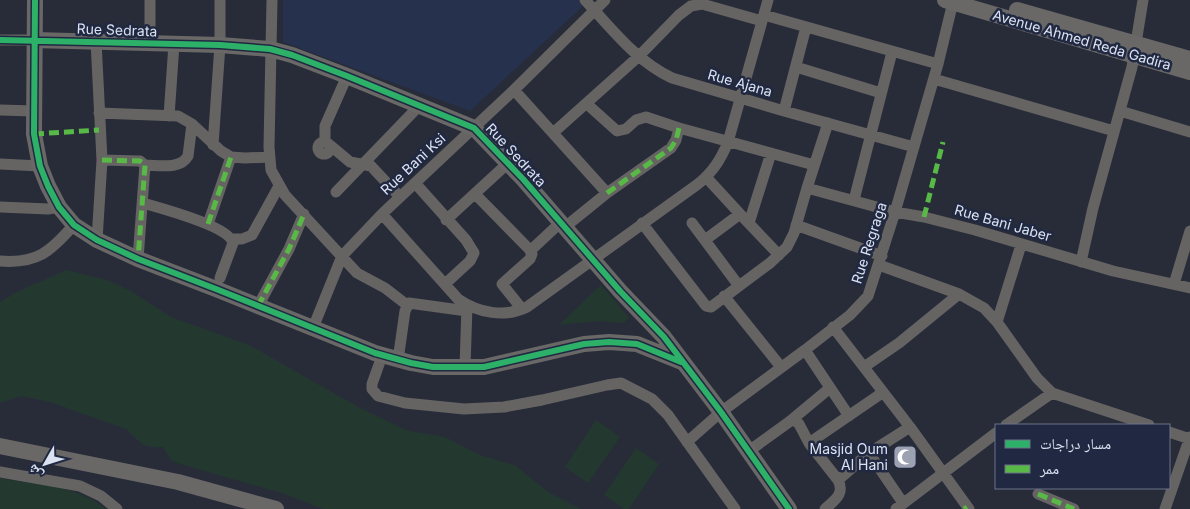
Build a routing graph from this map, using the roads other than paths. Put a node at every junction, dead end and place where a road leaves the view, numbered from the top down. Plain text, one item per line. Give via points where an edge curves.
1 (35, 0) edge
2 (150, 0) edge
3 (220, 0) edge
4 (272, 0) edge
5 (585, 0) edge
6 (606, 0) edge
7 (768, 0) edge
8 (982, 0) edge
9 (1144, 0) edge
10 (949, 1) edge
11 (595, 10) junction
12 (763, 18) junction
13 (806, 27) junction
14 (0, 40) edge
15 (34, 40) junction
16 (96, 41) junction
17 (150, 44) junction
18 (174, 44) junction
19 (220, 45) junction
20 (270, 49) junction
21 (1135, 50) junction
22 (892, 52) junction
23 (638, 57) junction
24 (1190, 59) edge
25 (938, 64) junction
26 (796, 67) junction
27 (1190, 72) edge
28 (346, 76) junction
29 (934, 78) junction
30 (514, 90) junction
31 (881, 93) junction
32 (740, 98) junction
33 (587, 104) junction
34 (420, 106) junction
35 (0, 110) edge
36 (34, 111) junction
37 (784, 111) junction
38 (1120, 111) junction
39 (99, 113) junction
40 (169, 116) junction
41 (828, 123) junction
42 (192, 124) junction
43 (474, 128) junction
44 (679, 128) junction
45 (1114, 131) junction
46 (1190, 132) edge
47 (553, 133) junction
48 (871, 134) junction
49 (728, 142) junction
50 (213, 145) junction
51 (914, 147) junction
52 (771, 153) junction
53 (231, 157) junction
54 (270, 157) junction
55 (102, 160) junction
56 (508, 163) junction
57 (0, 164) edge
58 (362, 164) junction
59 (145, 165) junction
60 (814, 165) junction
61 (40, 166) junction
62 (706, 177) junction
63 (415, 183) junction
64 (279, 186) junction
65 (806, 188) junction
66 (336, 192) dead end
67 (607, 193) junction
68 (475, 194) junction
69 (400, 197) junction
70 (854, 200) junction
71 (143, 203) junction
72 (0, 207) edge
73 (59, 207) junction
74 (895, 212) junction
75 (304, 214) junction
76 (382, 214) junction
77 (740, 214) junction
78 (446, 220) junction
79 (642, 223) junction
80 (692, 223) dead end
81 (749, 223) junction
82 (208, 224) junction
83 (74, 225) junction
84 (563, 225) junction
85 (796, 225) junction
86 (1190, 231) edge
87 (232, 239) junction
88 (97, 240) junction
89 (704, 240) junction
90 (1021, 245) junction
91 (530, 251) junction
92 (779, 255) junction
93 (342, 256) junction
94 (138, 259) junction
95 (592, 260) junction
96 (0, 261) edge
97 (880, 261) junction
98 (1081, 262) junction
99 (220, 278) dead end
100 (445, 284) junction
101 (1174, 284) junction
102 (738, 286) junction
103 (1190, 288) edge
104 (959, 294) junction
105 (724, 296) junction
106 (408, 305) junction
107 (258, 306) junction
108 (467, 308) junction
109 (522, 310) junction
110 (997, 322) junction
111 (833, 327) junction
112 (313, 328) junction
113 (805, 350) junction
114 (390, 358) junction
115 (683, 363) junction
116 (781, 367) junction
117 (465, 368) junction
118 (864, 368) junction
119 (830, 388) junction
120 (882, 393) junction
121 (1052, 393) junction
122 (720, 412) junction
123 (849, 416) junction
124 (793, 419) junction
125 (1007, 424) edge
126 (1146, 424) edge
127 (910, 427) junction
128 (1170, 432) edge
129 (995, 434) edge
130 (1190, 438) edge
131 (687, 442) junction
132 (809, 443) junction
133 (0, 446) edge
134 (748, 451) junction
135 (869, 453) junction
136 (0, 472) edge
137 (944, 473) junction
138 (838, 480) junction
139 (1038, 494) dead end
140 (899, 506) edge
141 (967, 508) edge
142 (117, 509) edge
143 (276, 509) edge
144 (735, 509) edge
145 (789, 509) edge
146 (825, 509) edge
147 (1074, 509) edge
148 (1165, 509) edge

1 - 15 street
2 - 17 street
3 - 19 street
4 - 20 street
5 - 11 street, Rue Ajana
6 - 11 street, Rue Bani Ksi
7 - 12 street
8 - 21 street, Avenue Ahmed Reda Gadira
9 - 21 street
10 - 21 street, Avenue Ahmed Reda Gadira
10 - 25 street, Rue Regraga
11 - 23 street, Rue Ajana
11 - 30 street, Rue Bani Ksi
12 - 13 street
12 - 23 street via 696,4 679,15
12 - 32 street
13 - 22 street
13 - 26 street
14 - 15 street, Rue Sedrata
15 - 16 street, Rue Sedrata
15 - 36 street
16 - 17 street, Rue Sedrata
16 - 39 street
17 - 18 street, Rue Sedrata
18 - 19 street, Rue Sedrata
18 - 40 street
19 - 20 street, Rue Sedrata
19 - 50 street
20 - 28 street, Rue Sedrata
20 - 54 street
21 - 24 street, Avenue Ahmed Reda Gadira
21 - 27 street, Avenue Ahmed Reda Gadira
21 - 38 street
22 - 25 street
22 - 31 street
23 - 32 street, Rue Ajana via 672,78
23 - 33 street
25 - 29 street, Rue Regraga
26 - 31 street
26 - 37 street
28 - 34 street, Rue Sedrata
28 - 58 street via 325,126 328,144 350,162
29 - 45 street
29 - 51 street, Rue Regraga
30 - 43 street, Rue Bani Ksi
30 - 47 street
31 - 48 street
32 - 37 street, Rue Ajana
32 - 49 street
33 - 44 street via 617,131 646,117
33 - 47 street
34 - 43 street, Rue Sedrata
34 - 58 street
35 - 36 street
36 - 61 street
37 - 41 street, Rue Ajana
38 - 45 street
38 - 46 street
39 - 40 street
39 - 55 street
40 - 42 street via 182,117
41 - 48 street, Rue Ajana
41 - 60 street
42 - 50 street
42 - 59 street via 186,160 180,165
43 - 56 street, Rue Sedrata
43 - 63 street, Rue Bani Ksi
44 - 49 street
44 - 67 street via 671,148
45 - 98 street
47 - 67 street
48 - 51 street, Rue Ajana
48 - 70 street
49 - 52 street
49 - 62 street via 721,158
50 - 53 street
51 - 74 street, Rue Regraga
52 - 60 street
52 - 81 street
53 - 54 street
53 - 82 street
54 - 64 street via 271,170
55 - 59 street via 140,161
55 - 88 street
56 - 68 street
56 - 84 street, Rue Sedrata
57 - 61 street
58 - 66 street
58 - 69 street via 373,168
59 - 71 street
60 - 65 street
61 - 73 street
62 - 77 street
62 - 79 street
63 - 69 street, Rue Bani Ksi
63 - 78 street
64 - 75 street
64 - 87 street via 252,235
65 - 70 street, Rue Bani Jaber
65 - 85 street
67 - 84 street
68 - 78 street
68 - 91 street
69 - 76 street, Rue Bani Ksi
70 - 74 street, Rue Bani Jaber
71 - 82 street
71 - 94 street
72 - 73 street
73 - 83 street
74 - 90 street, Rue Bani Jaber via 924,217
74 - 97 street, Rue Regraga
75 - 93 street
75 - 107 street
76 - 93 street, Rue Bani Ksi
76 - 100 street
77 - 81 street
77 - 89 street
78 - 100 street via 474,253 470,261
79 - 95 street
79 - 105 street via 708,307
80 - 89 street
81 - 92 street
82 - 87 street
83 - 88 street
83 - 96 street via 42,255 17,262
84 - 91 street
84 - 95 street, Rue Sedrata
85 - 92 street via 787,247
85 - 97 street
86 - 101 street
87 - 99 street
88 - 94 street
89 - 102 street
90 - 98 street, Rue Bani Jaber
90 - 110 street
91 - 109 street via 530,259 502,284
92 - 102 street
93 - 106 street via 356,273
93 - 112 street, Rue Bani Ksi
94 - 107 street
95 - 109 street
95 - 115 street, Rue Sedrata via 664,337
97 - 104 street
97 - 111 street, Rue Regraga via 868,296
98 - 101 street, Rue Bani Jaber
100 - 108 street
101 - 103 street, Rue Bani Jaber
102 - 105 street
104 - 110 street via 984,308
104 - 118 street
105 - 116 street
106 - 108 street
106 - 114 street
107 - 112 street
108 - 109 street via 491,312
108 - 117 street
110 - 121 street via 1037,378
111 - 113 street, Rue Regraga
111 - 118 street
112 - 114 street
113 - 116 street, Rue Regraga
113 - 119 street
114 - 117 street via 434,367
114 - 131 street via 372,384 378,396 436,407 490,408 622,384 652,399
115 - 117 street via 637,344 609,342
115 - 122 street, Rue Sedrata
116 - 122 street, Rue Regraga
118 - 120 street
119 - 123 street
119 - 124 street
120 - 123 street
120 - 127 street
121 - 125 street
121 - 126 street
122 - 131 street, Rue Regraga
122 - 134 street, Rue Sedrata
123 - 132 street
124 - 132 street
124 - 134 street
127 - 135 street
127 - 137 street
128 - 130 street
129 - 137 street
130 - 148 street
131 - 144 street
132 - 138 street
133 - 143 street via 178,482
134 - 145 street, Rue Sedrata
135 - 138 street
135 - 140 street
136 - 142 street via 80,486 101,496
137 - 140 street
137 - 141 street
138 - 146 street via 840,492
139 - 147 street

